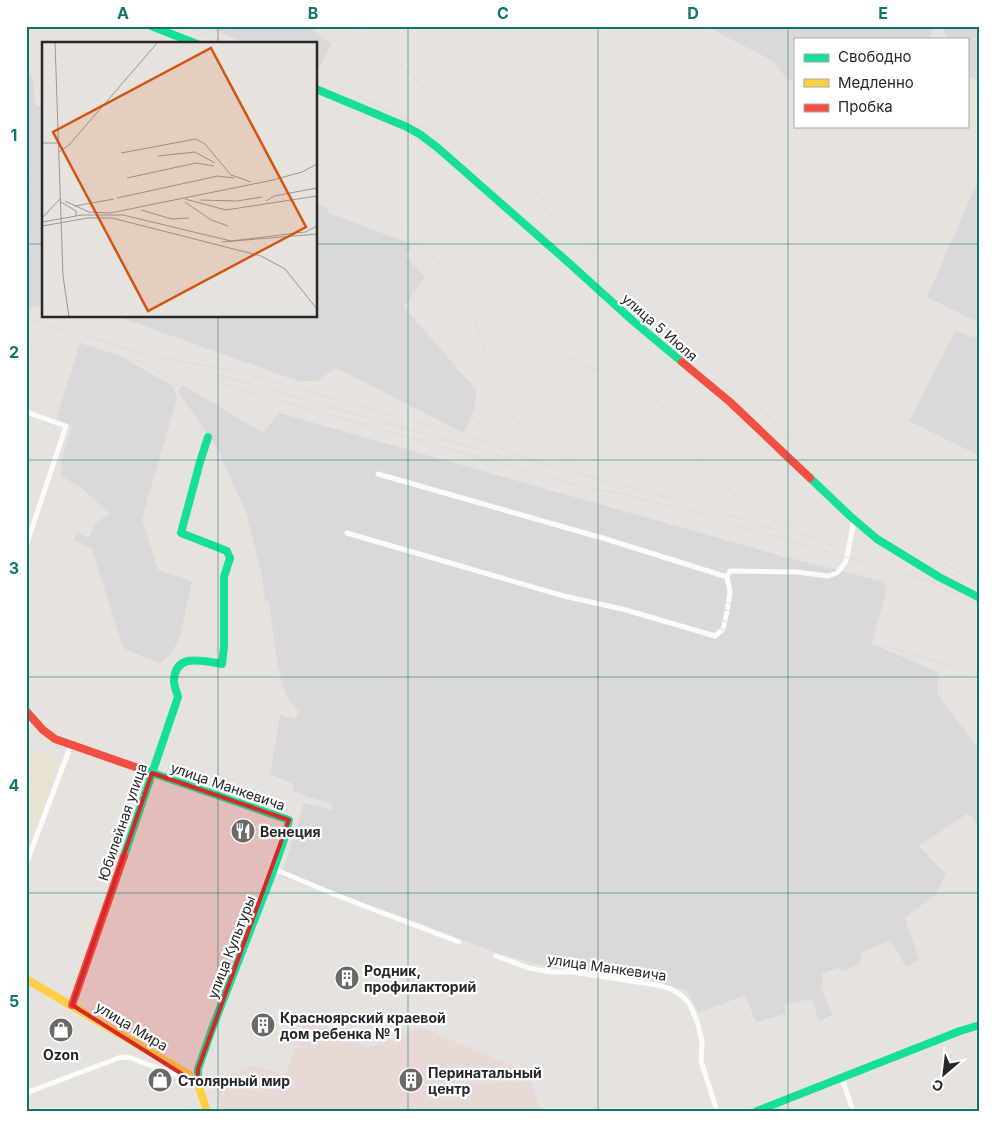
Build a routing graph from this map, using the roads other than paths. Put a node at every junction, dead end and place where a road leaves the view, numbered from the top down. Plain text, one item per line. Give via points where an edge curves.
1 (151, 26) edge
2 (192, 42) edge
3 (318, 90) edge
4 (26, 412) edge
5 (208, 437) dead end
6 (378, 474) dead end
7 (854, 520) junction
8 (347, 533) dead end
9 (26, 546) edge
10 (727, 577) junction
11 (980, 598) edge
12 (26, 711) edge
13 (71, 745) junction
14 (152, 773) junction
15 (289, 820) joint
16 (26, 864) edge
17 (274, 869) junction
18 (459, 942) dead end
19 (496, 956) dead end
20 (26, 979) edge
21 (72, 1005) junction
22 (980, 1025) edge
23 (188, 1074) junction
24 (842, 1078) junction
25 (198, 1084) junction
26 (26, 1093) edge
27 (206, 1111) edge
28 (718, 1111) edge
29 (758, 1111) edge
30 (853, 1111) edge

1 - 2 main road
3 - 7 main road, улица 5 Июля via 407,127 438,148 632,321 730,402
4 - 9 street via 66,426
5 - 14 main road, Юбилейная улица via 180,530 184,535 229,554 224,578 222,664 187,660 178,666 174,682 178,697
6 - 10 street
7 - 10 street via 847,557 837,573 828,576 730,571
7 - 11 main road, улица 5 Июля via 877,539
8 - 10 street via 715,636 723,629 728,610 730,592
12 - 13 main road, улица Манкевича via 43,730
13 - 14 main road, улица Манкевича
13 - 16 street
14 - 15 main road, улица Манкевича
14 - 21 main road, Юбилейная улица
15 - 17 main road, улица Культуры
17 - 18 street
17 - 25 main road, улица Культуры via 198,1069
19 - 28 street, улица Манкевича via 529,968 657,985 681,995 689,1003 697,1021 702,1041 701,1061
20 - 21 main road, улица Мира
21 - 23 main road, улица Мира
22 - 24 main road
23 - 25 main road, улица Мира
23 - 26 street via 179,1076 121,1057
24 - 29 main road
24 - 30 street
25 - 27 main road, улица Мира

